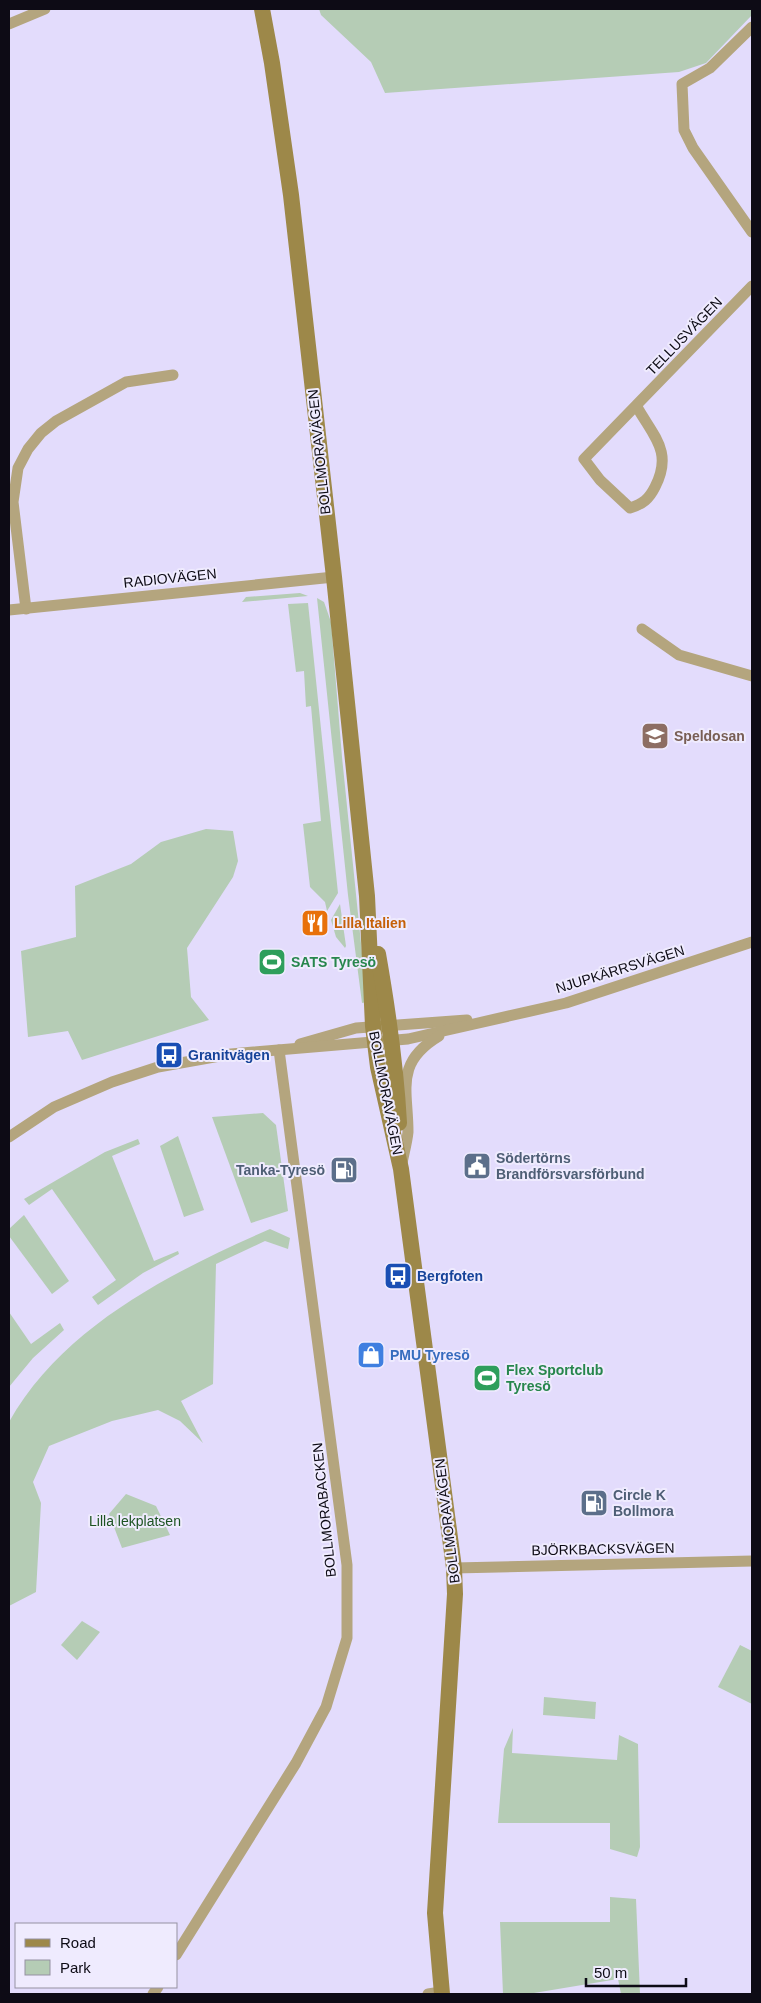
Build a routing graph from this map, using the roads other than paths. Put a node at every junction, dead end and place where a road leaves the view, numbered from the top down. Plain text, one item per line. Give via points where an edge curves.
1 (45, 9) edge
2 (262, 9) edge
3 (9, 24) edge
4 (752, 27) edge
5 (752, 232) edge
6 (752, 286) edge
7 (173, 375) dead end
8 (637, 407) junction
9 (334, 577) junction
10 (26, 609) junction
11 (9, 610) edge
12 (642, 629) dead end
13 (752, 676) edge
14 (367, 896) junction
15 (752, 942) edge
16 (496, 1018) junction
17 (447, 1031) junction
18 (391, 1033) junction
19 (374, 1034) junction
20 (280, 1050) junction
21 (9, 1137) edge
22 (401, 1169) junction
23 (752, 1561) edge
24 (454, 1568) junction
25 (178, 1952) edge
26 (437, 1994) edge

1 - 3 street
2 - 9 street, BOLLMORAVÄGEN via 291,195
4 - 5 street via 710,68 682,84 684,130
6 - 8 street, TELLUSVÄGEN
7 - 10 street via 126,382 56,421 28,449 18,468 13,502
8 - 8 street, TELLUSVÄGEN via 584,459 600,480 630,508 648,500 664,462 657,442
9 - 10 street, RADIOVÄGEN
9 - 14 street, BOLLMORAVÄGEN
10 - 11 street, RADIOVÄGEN
12 - 13 street via 679,655
14 - 18 street, BOLLMORAVÄGEN
14 - 19 street, BOLLMORAVÄGEN
15 - 16 street, NJUPKÄRRSVÄGEN via 566,1003
16 - 17 street, NJUPKÄRRSVÄGEN
16 - 18 street, NJUPKÄRRSVÄGEN
17 - 18 street, NJUPKÄRRSVÄGEN
17 - 22 street, BOLLMORAVÄGEN via 426,1043 406,1075 404,1090 408,1133
18 - 19 street, NJUPKÄRRSVÄGEN
18 - 19 street, NJUPKÄRRSVÄGEN
18 - 22 street, BOLLMORAVÄGEN
19 - 20 street, NJUPKÄRRSVÄGEN
19 - 20 street, NJUPKÄRRSVÄGEN via 356,1028
19 - 22 street, BOLLMORAVÄGEN via 378,1067
20 - 21 street, NJUPKÄRRSVÄGEN via 231,1054 158,1067 112,1082 54,1107
20 - 25 street, BOLLMORABACKEN via 347,1565 348,1638 326,1707 296,1763
22 - 24 street, BOLLMORAVÄGEN
23 - 24 street, BJÖRKBACKSVÄGEN
24 - 26 street, BOLLMORAVÄGEN via 435,1913

